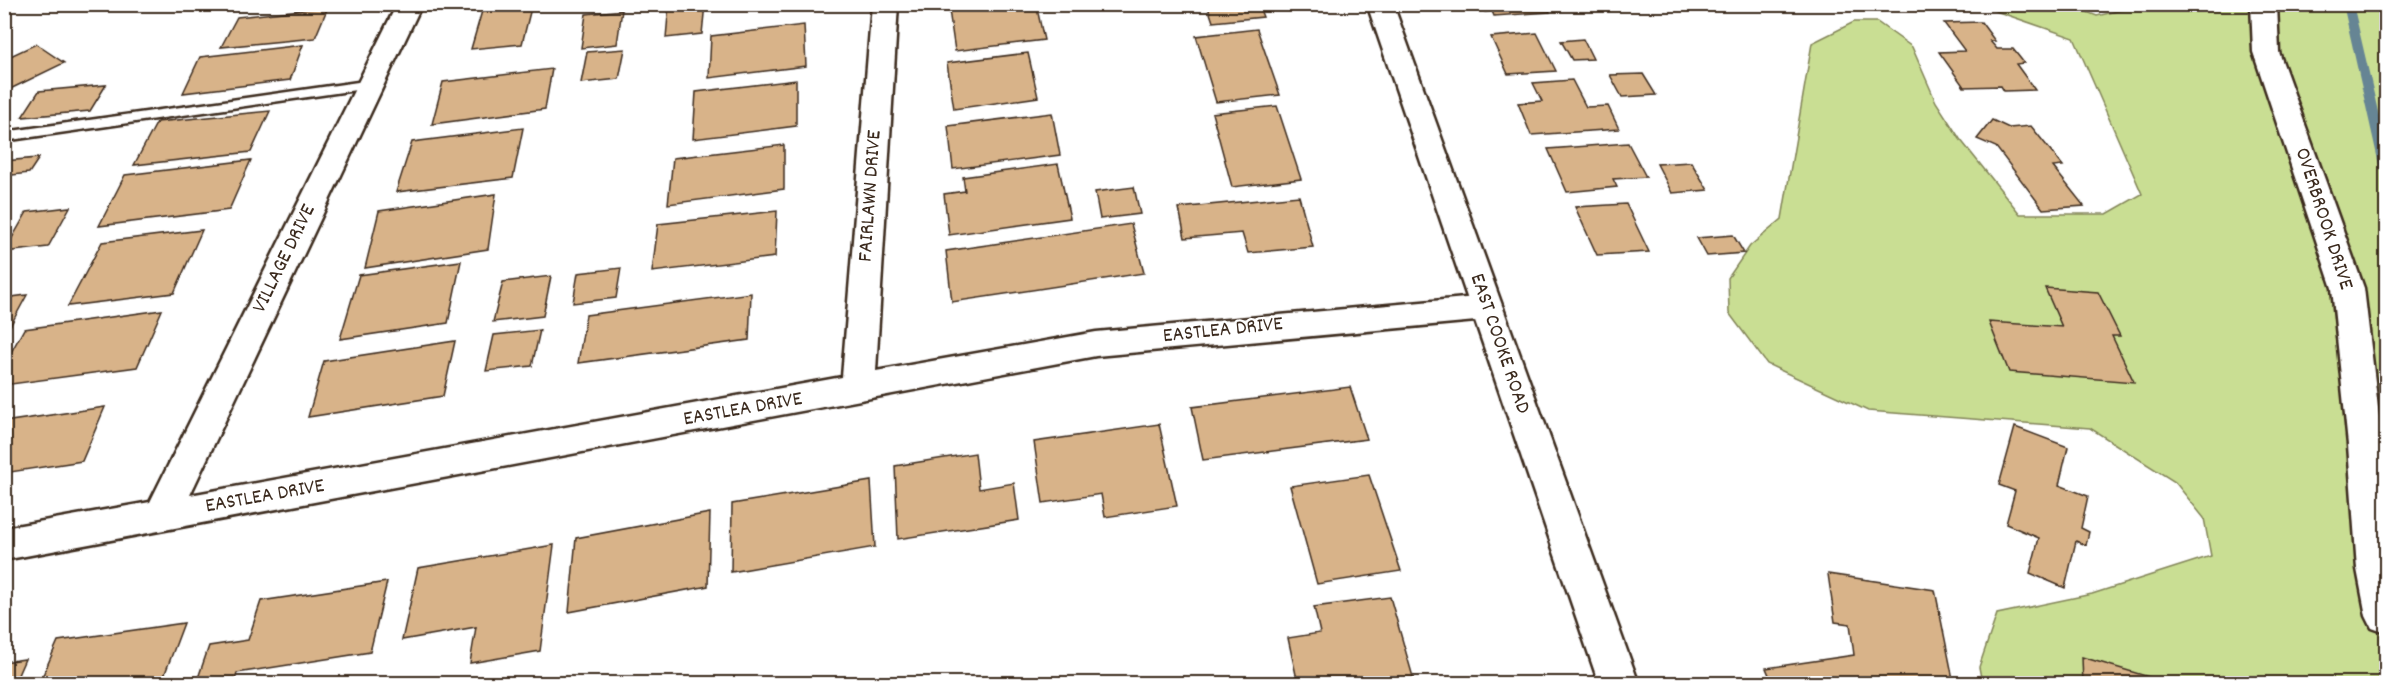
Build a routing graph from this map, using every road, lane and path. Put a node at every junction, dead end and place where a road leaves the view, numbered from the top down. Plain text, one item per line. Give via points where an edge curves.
1 (410, 4) edge
2 (885, 4) edge
3 (1380, 4) edge
4 (2264, 4) edge
5 (372, 84) junction
6 (4, 137) edge
7 (1487, 308) junction
8 (858, 388) junction
9 (162, 515) junction
10 (4, 544) edge
11 (2386, 616) edge
12 (1619, 684) edge

1 - 5 street, VILLAGE DRIVE
2 - 8 street, FAIRLAWN DRIVE
3 - 7 street, EAST COOKE ROAD
4 - 11 street, OVERBROOK DRIVE via 2266,52 2348,288 2376,569
5 - 6 lane
5 - 9 street, VILLAGE DRIVE
7 - 8 street, EASTLEA DRIVE via 1096,344
7 - 12 street, EAST COOKE ROAD
8 - 9 street, EASTLEA DRIVE
9 - 10 street, EASTLEA DRIVE

